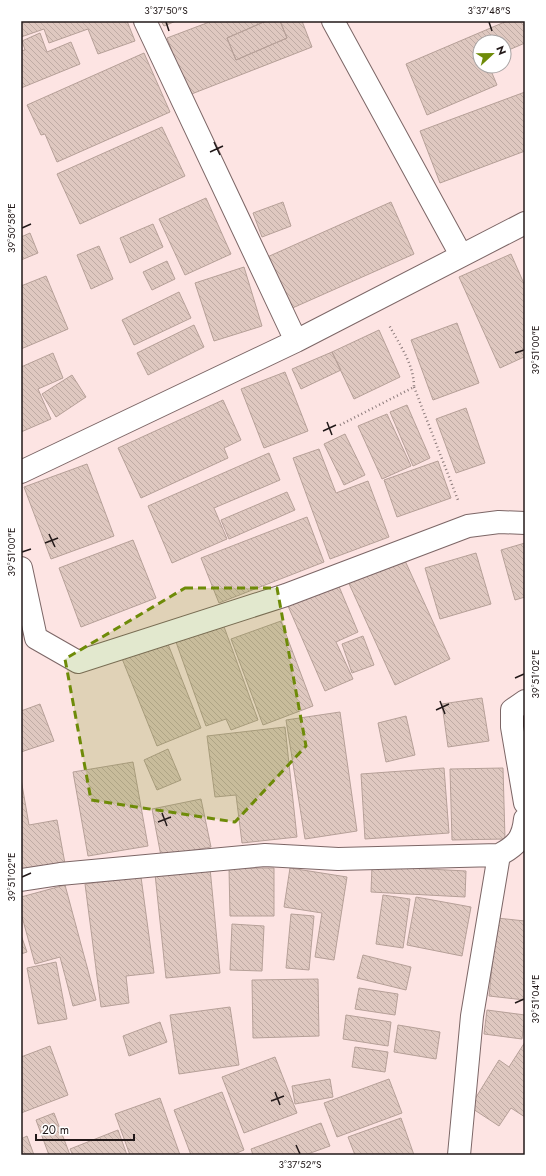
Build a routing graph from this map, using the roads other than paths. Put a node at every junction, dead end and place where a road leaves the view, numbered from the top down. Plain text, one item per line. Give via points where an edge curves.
1 (145, 21) edge
2 (333, 21) edge
3 (525, 223) edge
4 (461, 255) junction
5 (296, 341) junction
6 (21, 472) edge
7 (525, 522) edge
8 (21, 568) edge
9 (525, 701) edge
10 (525, 803) edge
11 (525, 819) edge
12 (499, 855) junction
13 (21, 880) edge
14 (459, 1155) edge

1 - 5 street
2 - 4 street
3 - 4 street
4 - 5 street
5 - 6 street
7 - 8 street via 468,526 286,595 78,662 36,638
9 - 10 street via 512,710 512,727
11 - 12 street via 523,833 516,844
12 - 13 street via 338,859 265,856 60,874
12 - 14 street via 472,1016

